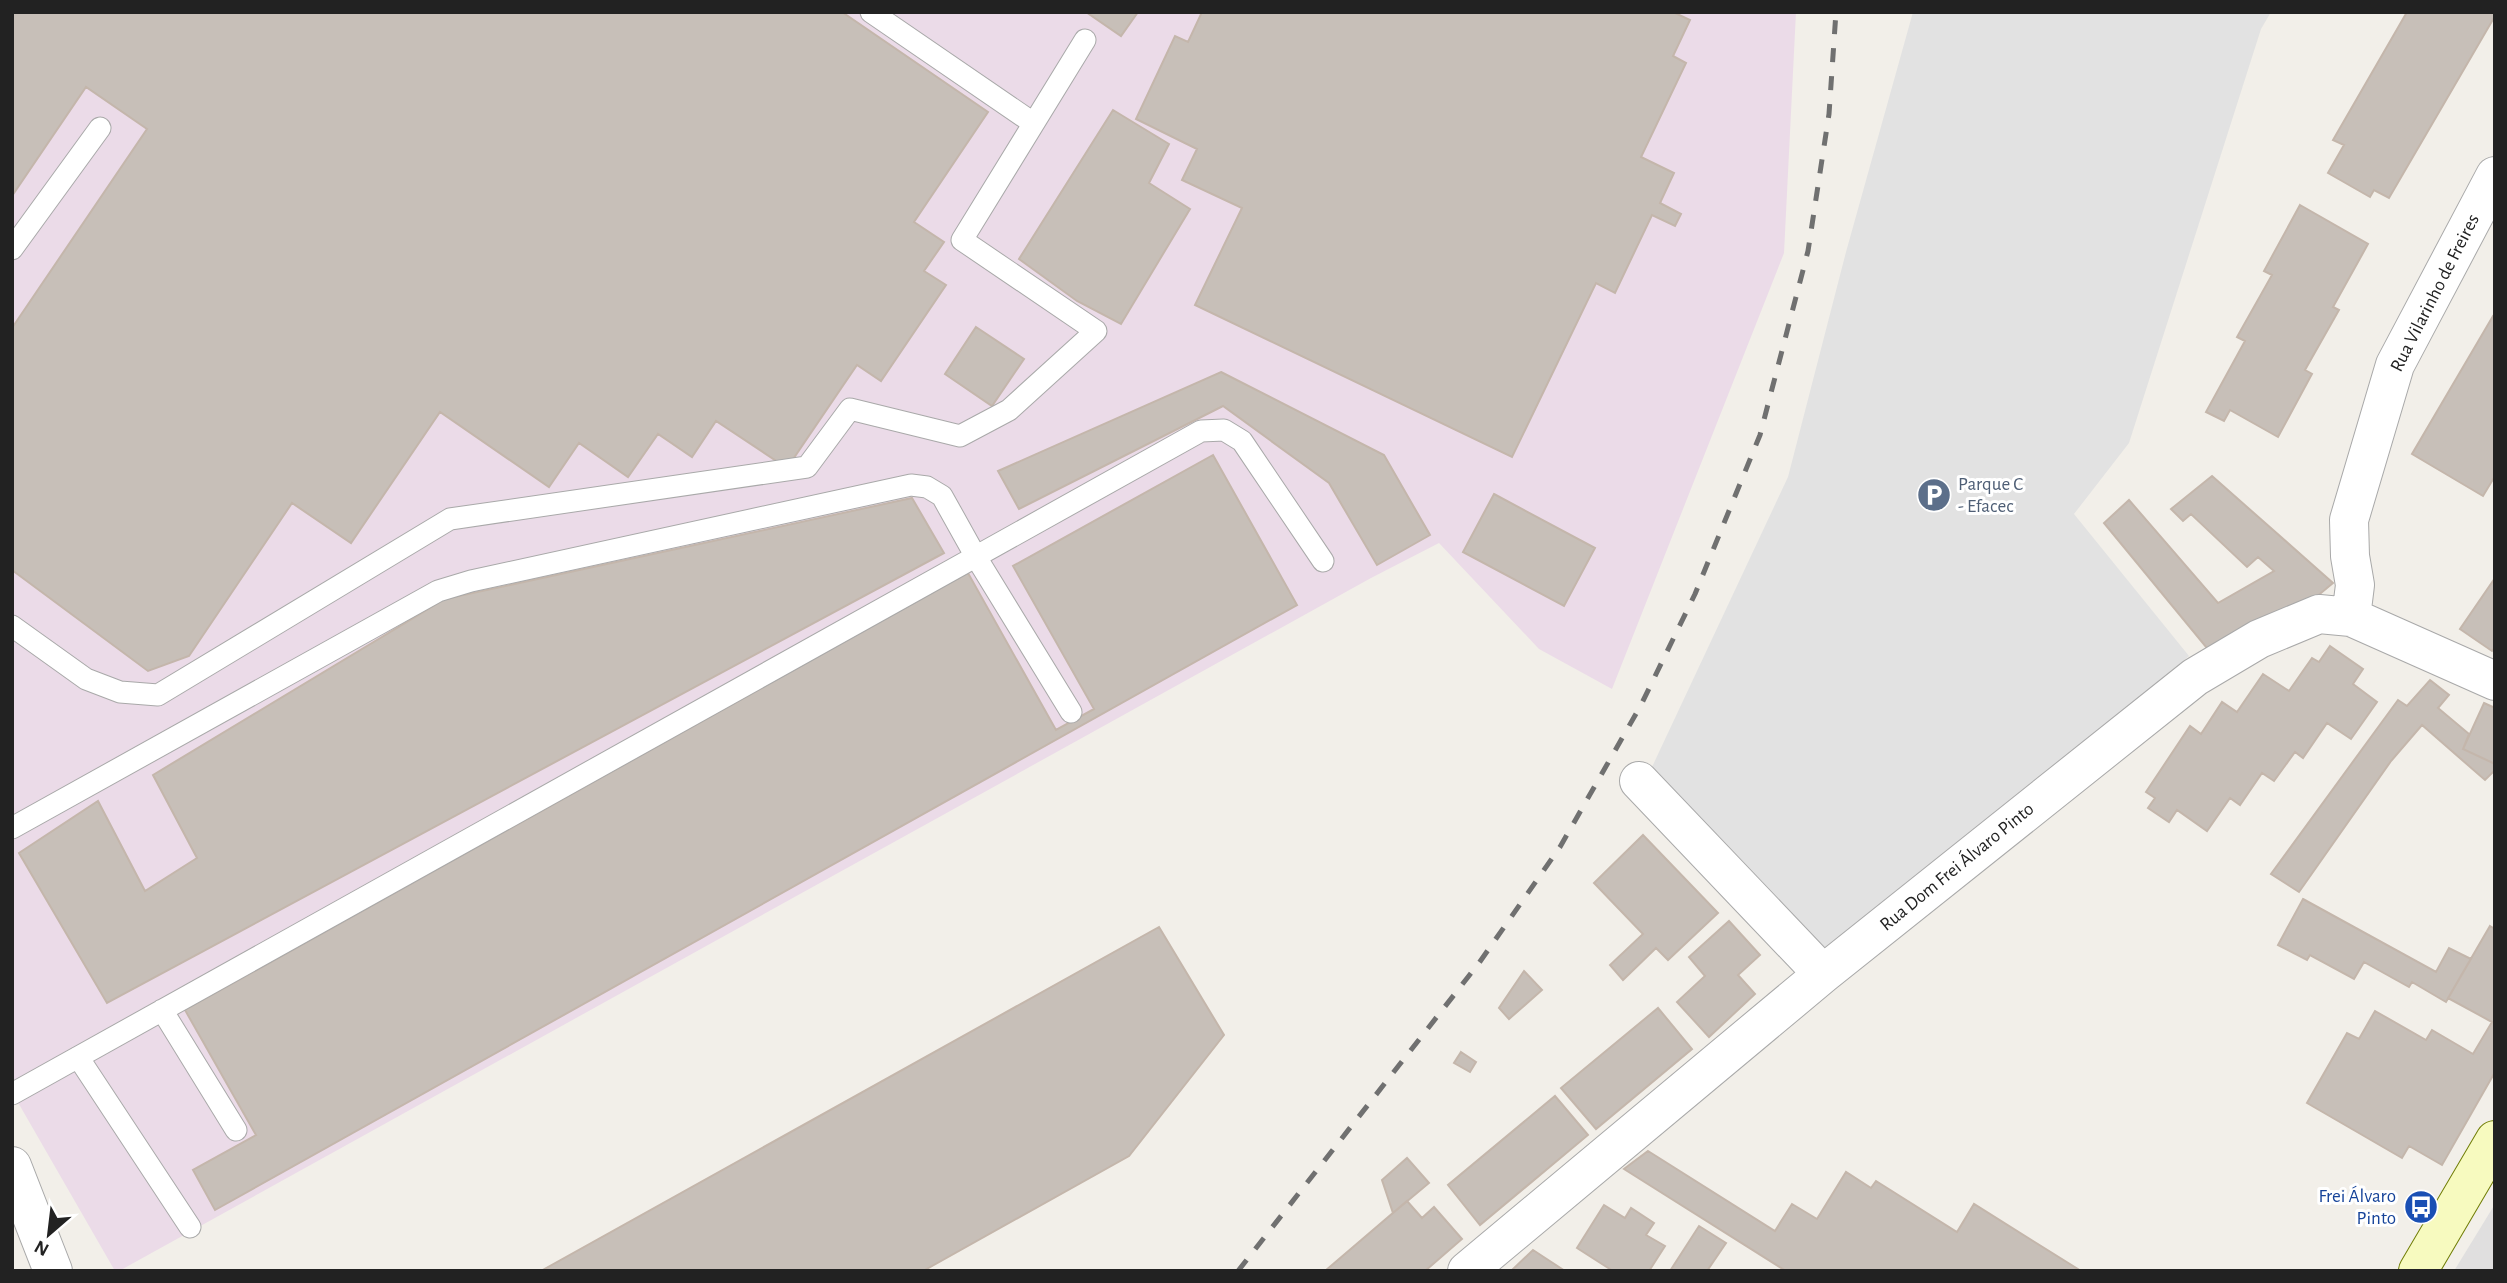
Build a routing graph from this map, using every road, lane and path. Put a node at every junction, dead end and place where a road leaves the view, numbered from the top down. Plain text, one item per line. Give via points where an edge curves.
1 (871, 12) edge
2 (1085, 40) dead end
3 (1033, 123) junction
4 (100, 128) dead end
5 (2495, 176) edge
6 (12, 249) edge
7 (976, 557) junction
8 (1323, 561) dead end
9 (2351, 617) junction
10 (12, 626) edge
11 (2495, 681) edge
12 (1071, 712) dead end
13 (1639, 782) dead end
14 (12, 828) edge
15 (1823, 974) junction
16 (162, 1010) junction
17 (78, 1057) junction
18 (12, 1094) edge
19 (236, 1130) dead end
20 (2495, 1140) edge
21 (12, 1166) edge
22 (190, 1227) dead end
23 (53, 1271) edge
24 (1467, 1271) edge
25 (2418, 1271) edge

1 - 3 lane
2 - 3 lane
3 - 10 lane via 962,240 1096,331 1009,410 960,436 850,409 807,467 450,519 158,695 120,692 86,679
4 - 6 lane
5 - 9 street, Rua Vilarinho de Freires via 2395,365 2349,520 2355,585
7 - 8 lane via 1201,432 1224,430 1242,441
7 - 12 lane
7 - 14 lane via 942,496 928,487 911,485 471,581 438,591
7 - 16 lane
9 - 11 street, Rua Dom Frei Álvaro Pinto
9 - 15 street, Rua Dom Frei Álvaro Pinto via 2319,614 2259,639 2195,677
13 - 15 street
15 - 24 street, Rua Dom Frei Álvaro Pinto
16 - 17 lane
16 - 19 lane
17 - 18 lane
17 - 22 lane
20 - 25 main road
21 - 23 street

